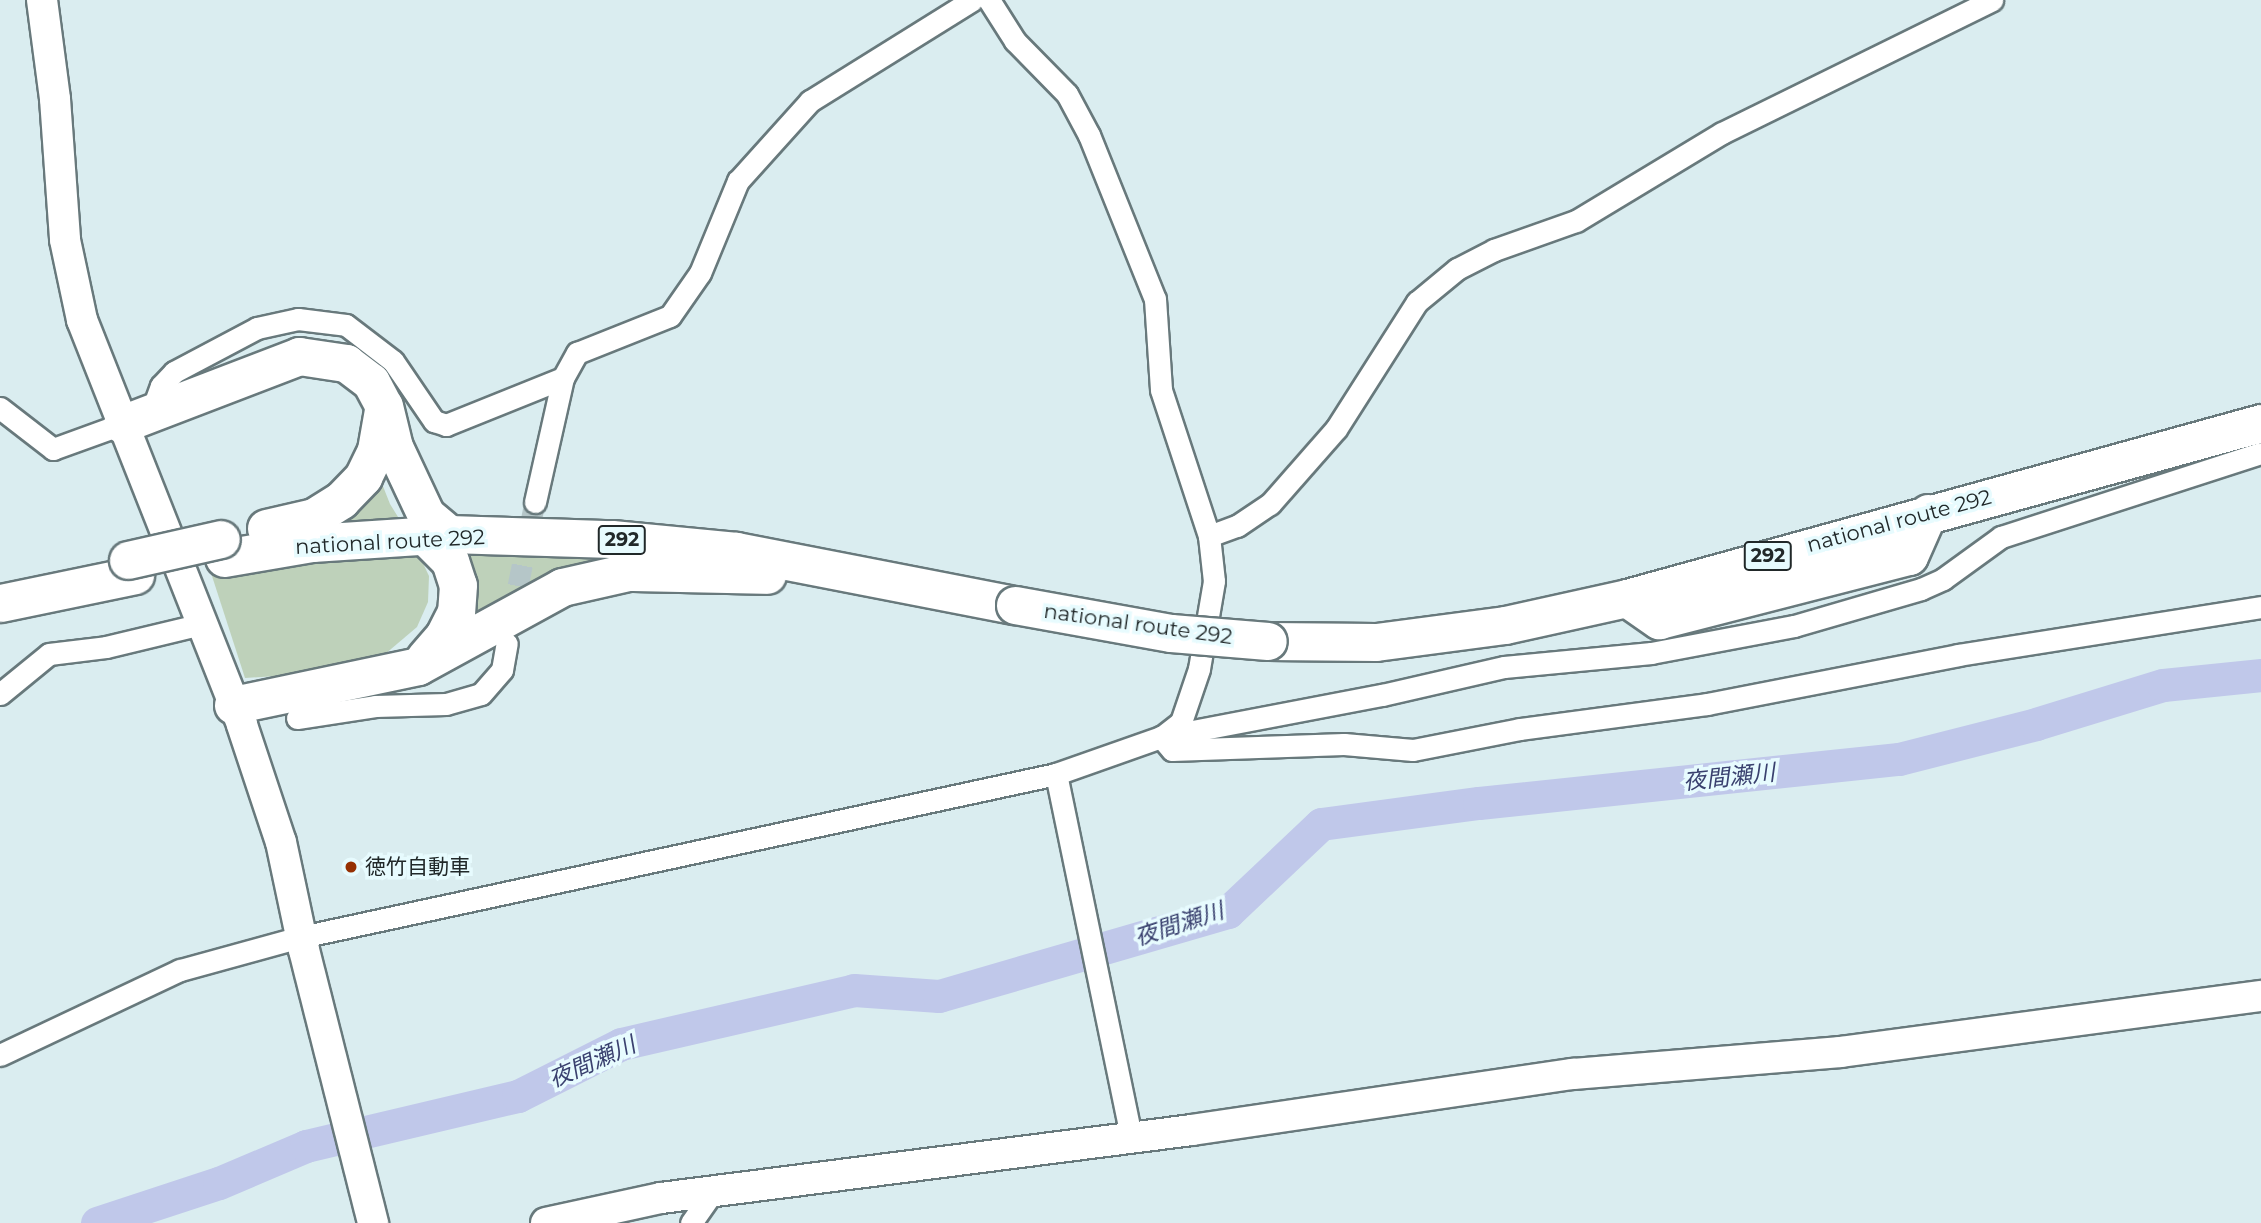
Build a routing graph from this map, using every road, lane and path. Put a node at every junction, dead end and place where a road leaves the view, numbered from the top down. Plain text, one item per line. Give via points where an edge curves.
1 (42, 0) edge
2 (972, 0) edge
3 (989, 0) edge
4 (1992, 0) edge
5 (563, 378) junction
6 (384, 406) junction
7 (0, 408) edge
8 (136, 418) junction
9 (2261, 424) edge
10 (2261, 453) edge
11 (535, 502) tunnel mouth
12 (437, 535) junction
13 (1209, 537) junction
14 (223, 548) junction
15 (876, 578) junction
16 (0, 603) edge
17 (2261, 607) edge
18 (202, 624) junction
19 (507, 643) dead end
20 (418, 666) junction
21 (0, 694) edge
22 (233, 705) junction
23 (297, 718) dead end
24 (1161, 737) junction
25 (1057, 782) junction
26 (303, 944) junction
27 (2261, 996) edge
28 (0, 1055) edge
29 (1131, 1136) junction
30 (713, 1191) junction
31 (373, 1223) edge
32 (546, 1223) edge
33 (691, 1223) edge

1 - 8 street via 65,240 82,320
2 - 5 street via 810,101 738,181 700,273 670,316 577,353
3 - 13 street via 1015,41 1067,94 1094,147 1155,299 1161,390
4 - 13 street via 1722,133 1576,221 1457,269 1417,302 1336,429 1270,504 1237,526
5 - 8 street via 446,425 434,421 393,361 346,325 298,319 257,328 174,372
5 - 11 street
6 - 8 highway via 371,382 346,363 299,356
6 - 12 highway via 394,447
6 - 14 highway via 376,450 363,477 341,500 314,517
7 - 8 street via 53,449
8 - 18 street
9 - 15 highway, national route 292 / 292, bridge via 1627,598 1505,625 1376,642 1268,641 1171,633
10 - 24 street via 2001,537 1943,579 1921,589 1794,626 1651,653 1504,667
12 - 14 highway, national route 292 / 292
12 - 15 highway, national route 292 / 292 via 612,539 736,551
12 - 20 highway via 458,585 456,612 443,638
13 - 24 street via 1214,581 1199,669 1181,722
14 - 16 highway, bridge
15 - 20 highway via 628,572 562,587
17 - 24 street via 1958,655 1707,704 1520,729 1413,750 1344,744 1172,750
18 - 21 street via 106,647 49,654
18 - 22 street
19 - 23 street via 502,670 481,694 446,704 375,706
20 - 22 highway
22 - 26 street via 282,842
24 - 25 street
25 - 26 street
25 - 29 street
26 - 28 street via 180,970
26 - 31 street
27 - 29 street via 1841,1052 1573,1074
29 - 30 street
30 - 32 street
30 - 33 street

